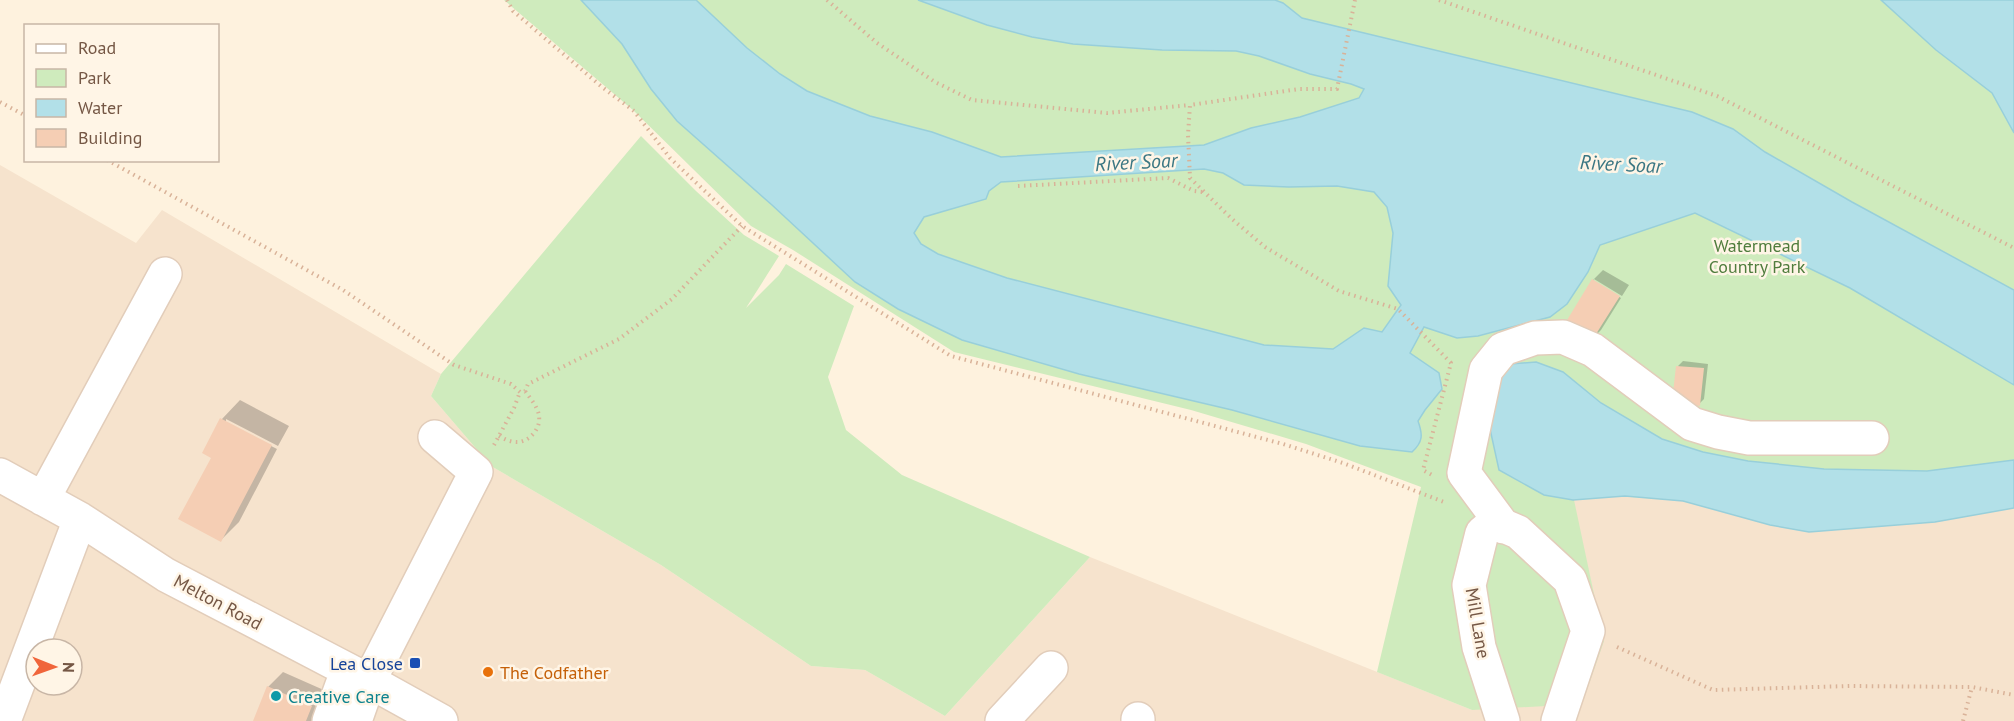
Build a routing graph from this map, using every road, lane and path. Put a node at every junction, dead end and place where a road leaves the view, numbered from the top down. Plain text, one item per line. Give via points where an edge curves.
1 (507, 0) edge
2 (827, 0) edge
3 (1355, 0) edge
4 (1439, 0) edge
5 (0, 102) edge
6 (1190, 105) junction
7 (24, 115) edge
8 (111, 162) edge
9 (1018, 186) dead end
10 (1205, 193) junction
11 (742, 226) junction
12 (2014, 248) edge
13 (165, 274) dead end
14 (1421, 332) dead end
15 (523, 391) junction
16 (499, 436) junction
17 (435, 437) dead end
18 (1872, 438) dead end
19 (490, 452) dead end
20 (0, 475) edge
21 (43, 499) junction
22 (80, 519) junction
23 (1499, 524) junction
24 (1588, 631) junction
25 (1051, 668) dead end
26 (358, 676) junction
27 (1972, 687) junction
28 (2014, 695) edge
29 (4, 721) edge
30 (329, 721) edge
31 (355, 721) edge
32 (441, 721) edge
33 (1002, 721) edge
34 (1503, 721) edge
35 (1558, 721) edge
36 (1963, 721) edge

1 - 11 path via 513,11 634,111 670,158
2 - 6 path via 887,49 935,82 972,100 1107,113
3 - 6 path via 1337,89 1299,89
4 - 12 path via 1717,96
5 - 7 path
6 - 10 path via 1190,178
8 - 15 path via 343,290 454,365
9 - 10 path via 1168,178
10 - 14 path via 1274,253 1339,291 1398,309
11 - 15 path via 672,299 619,339 528,384
11 - 23 path via 951,356 1283,444 1343,463
13 - 21 street
15 - 16 path
15 - 16 path via 540,416 536,431 524,441
16 - 19 path
17 - 26 street via 476,472
18 - 23 street via 1749,438 1718,432 1692,424 1593,350 1563,337 1535,338 1503,349 1486,370 1464,473
20 - 21 street, Melton Road
21 - 22 street, Melton Road
22 - 26 street, Melton Road via 166,575
22 - 29 street
23 - 24 street via 1518,532 1570,580
23 - 34 street, Mill Lane via 1482,533 1469,585 1479,648
24 - 27 path via 1713,690
24 - 35 street
25 - 33 street
26 - 30 street
26 - 31 street
26 - 32 street, Melton Road
27 - 28 path
27 - 36 path

